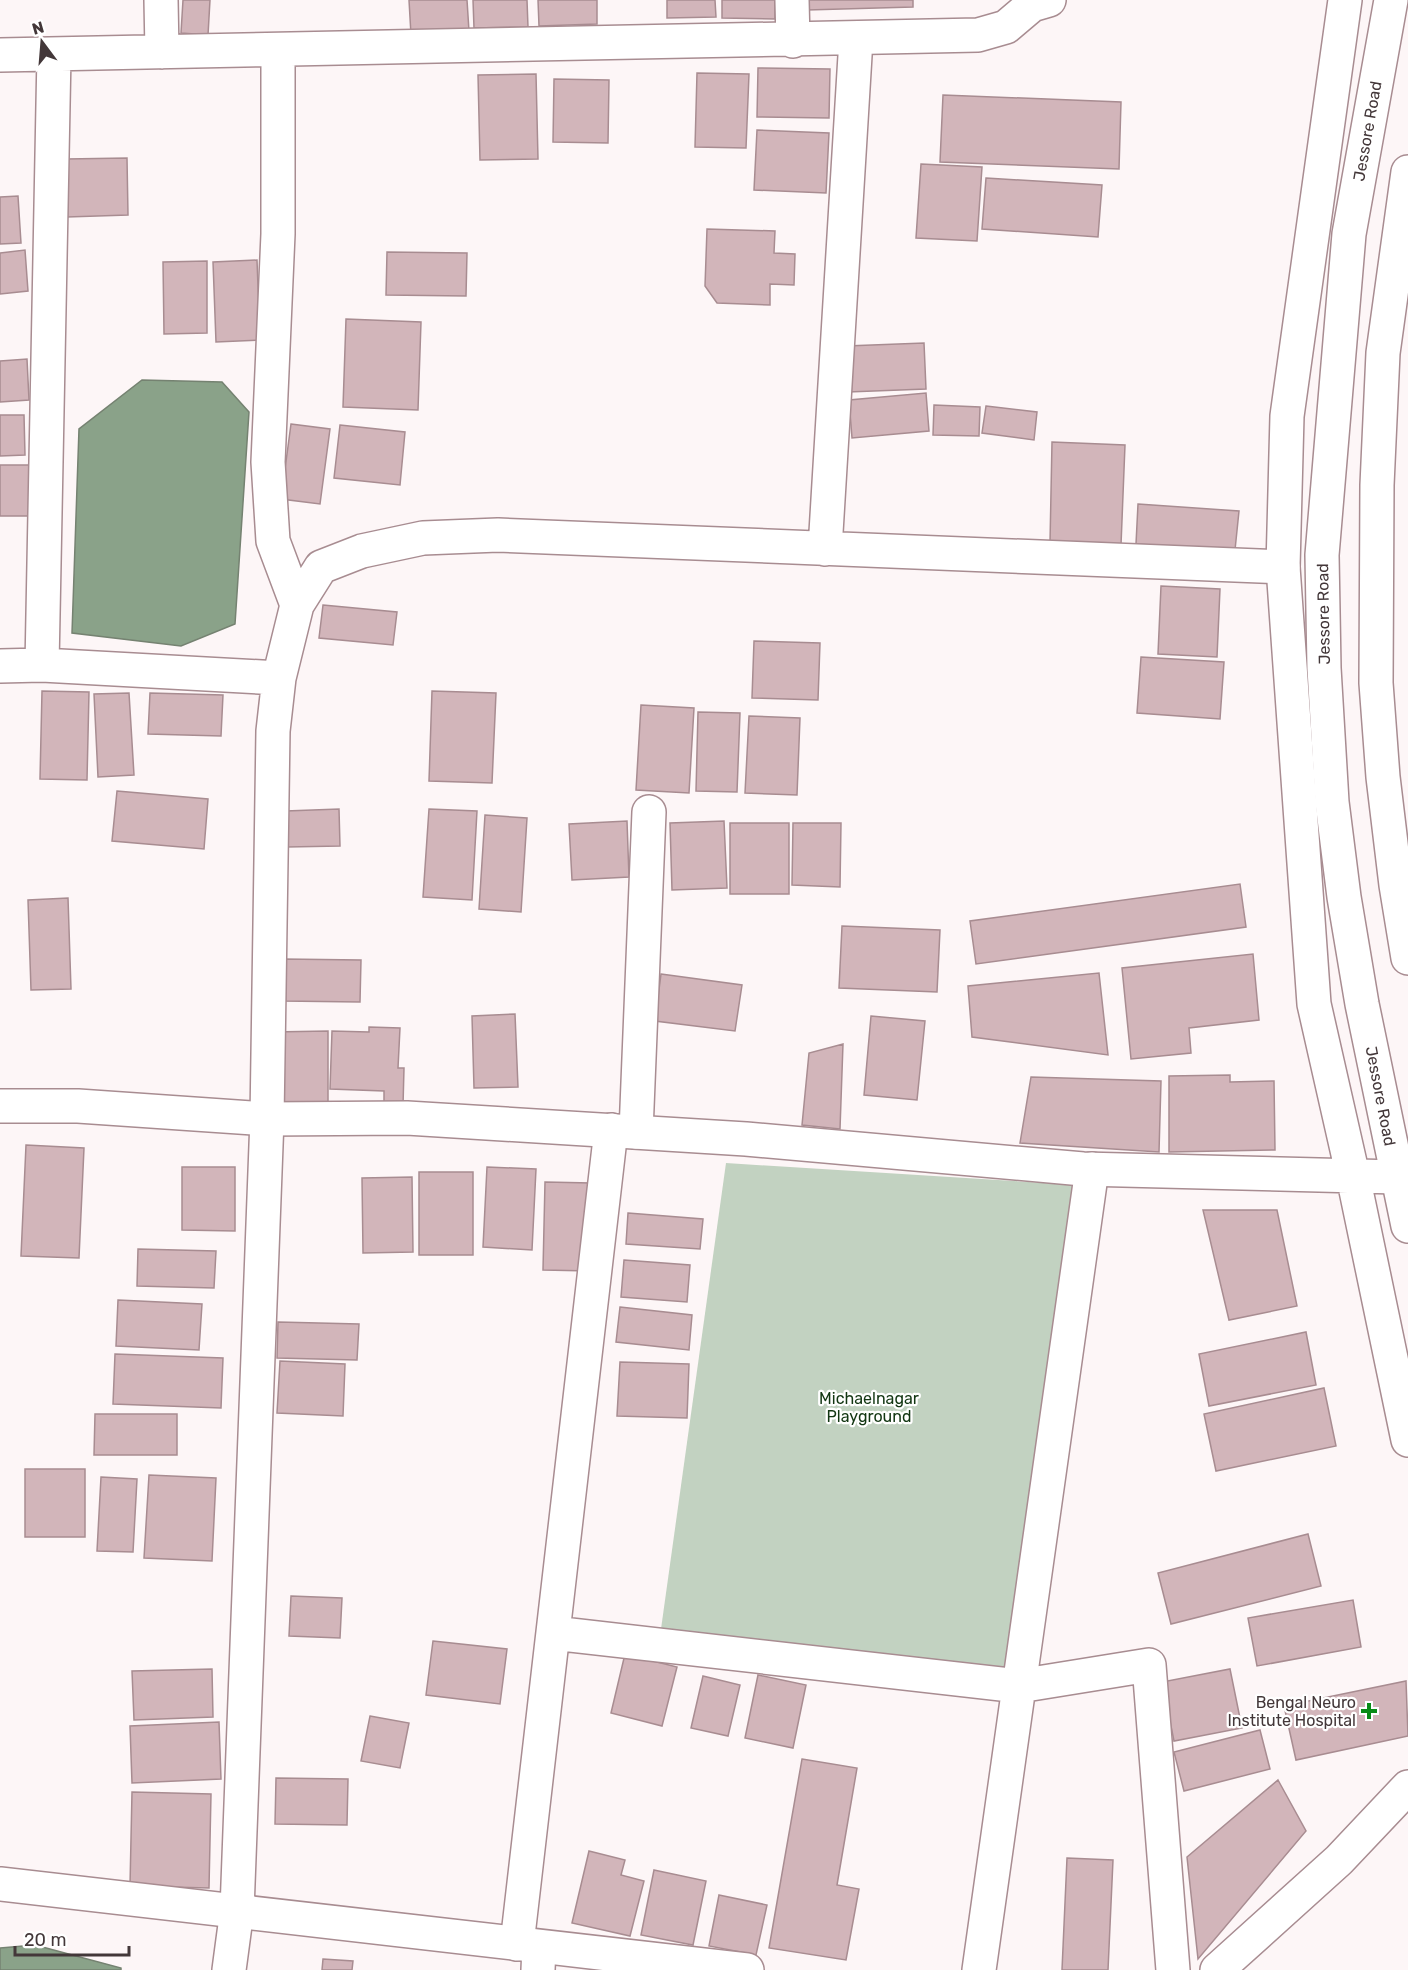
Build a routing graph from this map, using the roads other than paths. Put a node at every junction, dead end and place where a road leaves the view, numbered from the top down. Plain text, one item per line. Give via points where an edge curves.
1 (160, 0) edge
2 (792, 0) edge
3 (1049, 0) edge
4 (1345, 0) edge
5 (1391, 0) edge
6 (856, 39) junction
7 (793, 40) junction
8 (278, 50) junction
9 (162, 52) junction
10 (54, 54) junction
11 (0, 55) edge
12 (1408, 172) edge
13 (825, 549) junction
14 (1283, 567) junction
15 (297, 605) junction
16 (42, 665) junction
17 (0, 666) edge
18 (279, 678) junction
19 (649, 812) dead end
20 (1408, 958) edge
21 (0, 1107) edge
22 (267, 1119) junction
23 (624, 1131) junction
24 (1092, 1169) junction
25 (1353, 1176) junction
26 (1397, 1177) junction
27 (1408, 1226) edge
28 (1408, 1440) edge
29 (552, 1633) junction
30 (1019, 1686) junction
31 (1408, 1787) edge
32 (0, 1884) edge
33 (237, 1910) junction
34 (531, 1954) edge
35 (229, 1970) edge
36 (747, 1970) edge
37 (979, 1970) edge
38 (1173, 1970) edge
39 (1217, 1970) edge

1 - 9 main road
2 - 7 main road
3 - 6 main road via 1032,5 1006,27 978,35
4 - 14 main road via 1287,416
5 - 26 main road, Jessore Road via 1349,234 1322,555 1332,802 1362,1004
6 - 7 main road
6 - 13 main road
7 - 8 main road
8 - 9 main road
8 - 15 main road via 278,234 268,462 273,541
9 - 10 main road
10 - 11 main road
10 - 16 main road
12 - 20 main road via 1383,353 1377,485 1376,662 1383,777
13 - 14 main road
13 - 15 main road via 498,535 423,538 362,551 321,567
14 - 25 main road via 1314,1004
15 - 18 main road
16 - 17 main road
16 - 18 main road
18 - 22 main road via 273,731
19 - 23 main road
21 - 22 main road via 78,1106
22 - 23 main road via 406,1118
22 - 33 main road
23 - 24 main road
23 - 29 main road
24 - 25 main road
24 - 30 main road
25 - 26 main road
25 - 28 main road
26 - 27 main road, Jessore Road
29 - 30 main road
29 - 34 main road
30 - 37 main road
30 - 38 main road via 1149,1665
31 - 39 main road via 1339,1860
32 - 33 main road
33 - 34 main road
33 - 35 main road
34 - 36 main road

